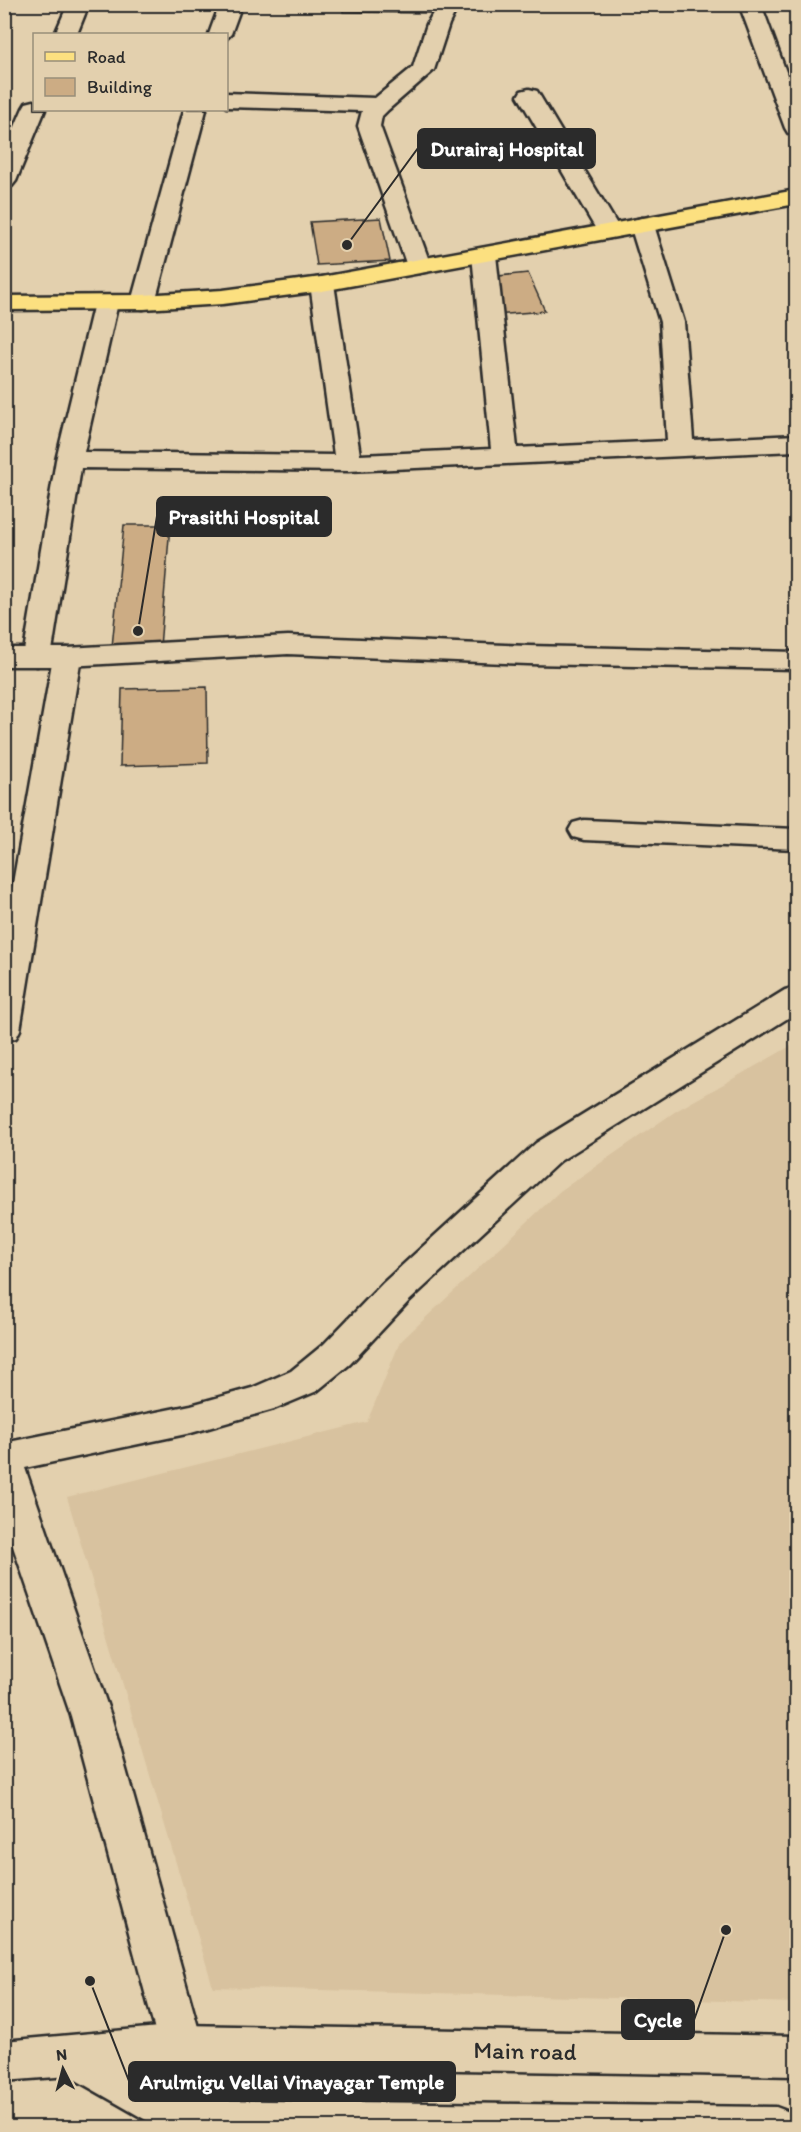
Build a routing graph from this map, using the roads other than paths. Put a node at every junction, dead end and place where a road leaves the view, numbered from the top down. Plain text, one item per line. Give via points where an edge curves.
1 (80, 4) edge
2 (231, 4) edge
3 (450, 4) edge
4 (750, 4) edge
5 (66, 33) edge
6 (220, 33) edge
7 (529, 96) dead end
8 (228, 100) edge
9 (380, 105) junction
10 (33, 110) edge
11 (195, 111) edge
12 (796, 126) edge
13 (4, 181) edge
14 (796, 197) edge
15 (642, 225) junction
16 (609, 231) junction
17 (484, 255) junction
18 (419, 266) junction
19 (322, 284) junction
20 (143, 302) junction
21 (4, 303) edge
22 (106, 303) junction
23 (796, 443) edge
24 (681, 449) junction
25 (506, 456) junction
26 (69, 459) junction
27 (348, 463) junction
28 (4, 657) edge
29 (52, 657) junction
30 (796, 661) edge
31 (584, 830) dead end
32 (796, 839) edge
33 (796, 998) edge
34 (4, 1030) edge
35 (4, 1458) edge
36 (4, 1463) edge
37 (17, 1536) edge
38 (181, 2045) junction
39 (74, 2055) junction
40 (796, 2056) edge
41 (4, 2061) edge
42 (190, 2124) edge
43 (776, 2127) edge

1 - 5 street
2 - 6 street
3 - 9 street via 438,24 423,70
4 - 12 street
7 - 16 street
8 - 9 street
9 - 18 street via 371,115 369,126
10 - 13 street
11 - 20 street
14 - 15 main road
15 - 16 main road
15 - 24 street via 672,322
16 - 17 main road
17 - 18 main road
17 - 25 street
18 - 19 main road
19 - 20 main road via 223,297
19 - 27 street
20 - 22 main road
21 - 22 main road
22 - 26 street
23 - 24 street
24 - 25 street
25 - 27 street
26 - 27 street
26 - 29 street
28 - 29 street
29 - 30 street via 288,645
29 - 34 street
31 - 32 street
33 - 35 street via 548,1152 304,1381 261,1399 191,1419
36 - 37 street
37 - 38 street via 91,1716
38 - 39 street, Main road
38 - 40 street, Main road
38 - 42 street
39 - 41 street, Main road
39 - 42 street
42 - 43 street

